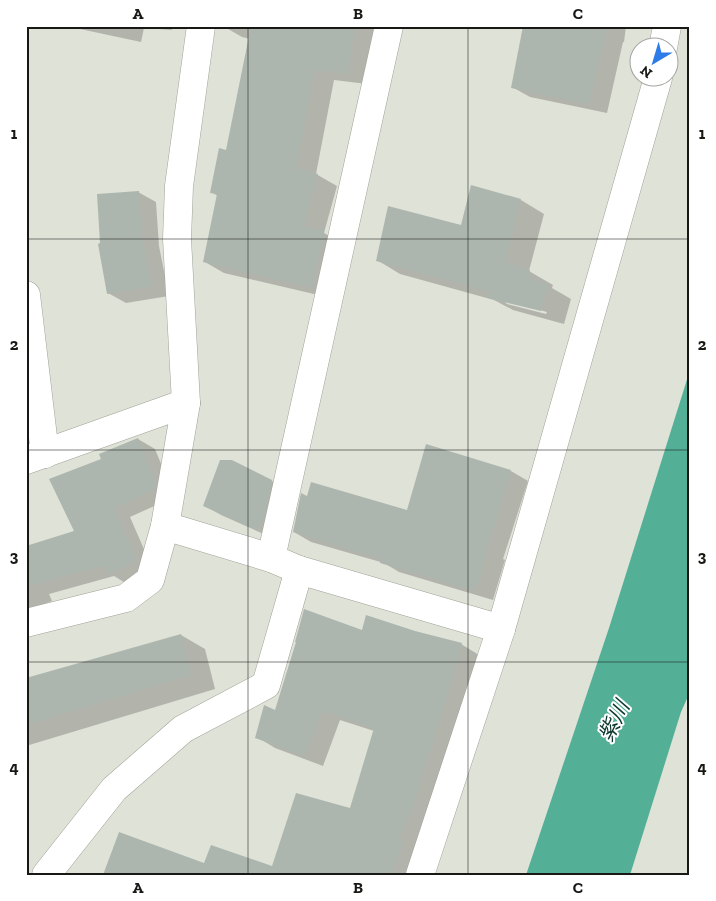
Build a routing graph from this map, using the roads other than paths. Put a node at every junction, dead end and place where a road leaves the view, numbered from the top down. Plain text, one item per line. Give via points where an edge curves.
1 (201, 26) edge
2 (389, 26) edge
3 (655, 88) edge
4 (26, 295) edge
5 (186, 403) junction
6 (36, 457) edge
7 (165, 526) junction
8 (271, 558) junction
9 (299, 570) junction
10 (26, 623) edge
11 (501, 629) junction
12 (46, 875) edge
13 (420, 875) edge

1 - 5 street via 179,186 177,239
2 - 8 street
3 - 11 street
4 - 6 street
5 - 6 street
5 - 7 street
7 - 8 street
7 - 10 street via 150,580 126,598
8 - 9 street
9 - 11 street
9 - 12 street via 266,685 183,729 114,789
11 - 13 street

